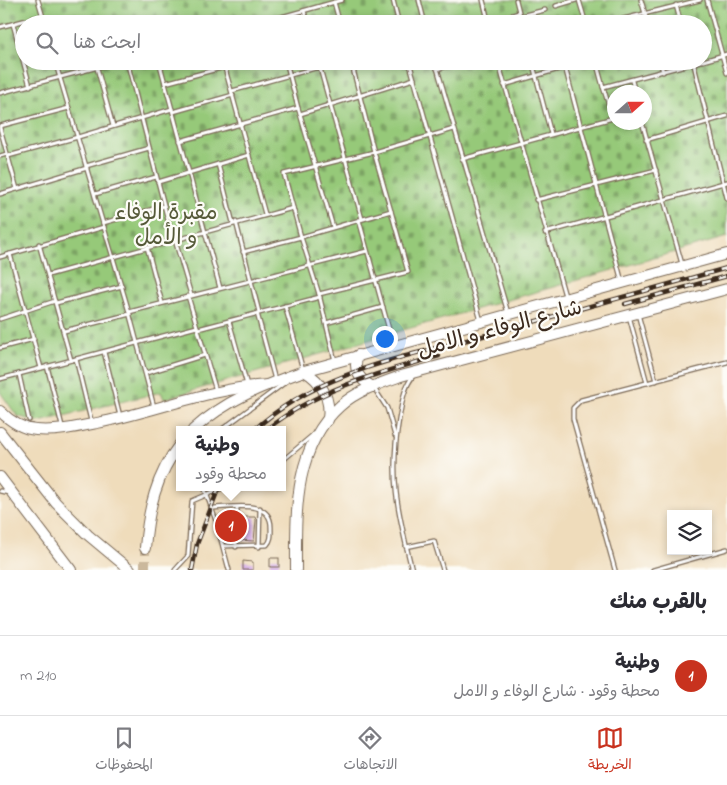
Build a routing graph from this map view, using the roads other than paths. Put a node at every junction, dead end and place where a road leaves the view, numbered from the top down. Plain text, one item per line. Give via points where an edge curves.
1 (38, 0) edge
2 (342, 0) edge
3 (393, 0) edge
4 (419, 0) edge
5 (484, 0) edge
6 (516, 0) edge
7 (578, 0) edge
8 (641, 0) edge
9 (700, 0) edge
10 (707, 0) edge
11 (334, 2) junction
12 (676, 5) junction
13 (556, 6) dead end
14 (304, 10) junction
15 (544, 10) dead end
16 (644, 12) junction
17 (42, 15) edge
18 (288, 15) edge
19 (305, 15) edge
20 (338, 15) edge
21 (397, 15) edge
22 (423, 15) edge
23 (487, 15) edge
24 (520, 15) joint
25 (583, 15) edge
26 (634, 15) edge
27 (645, 15) edge
28 (679, 15) edge
29 (711, 15) edge
30 (712, 18) edge
31 (14, 24) joint
32 (0, 28) edge
33 (15, 28) edge
34 (727, 54) edge
35 (722, 55) junction
36 (712, 58) edge
37 (26, 70) edge
38 (58, 70) edge
39 (90, 70) edge
40 (98, 70) edge
41 (129, 70) edge
42 (161, 70) edge
43 (214, 70) edge
44 (226, 70) edge
45 (288, 70) edge
46 (310, 70) edge
47 (321, 70) edge
48 (353, 70) edge
49 (412, 70) edge
50 (437, 70) edge
51 (500, 70) edge
52 (534, 70) edge
53 (555, 70) edge
54 (566, 70) edge
55 (598, 70) edge
56 (669, 70) edge
57 (695, 70) edge
58 (663, 72) joint
59 (727, 73) edge
60 (290, 76) junction
61 (536, 76) junction
62 (61, 78) junction
63 (414, 79) junction
64 (632, 80) junction
65 (165, 83) junction
66 (504, 85) junction
67 (633, 85) edge
68 (0, 86) edge
69 (30, 86) junction
70 (603, 87) junction
71 (1, 92) edge
72 (232, 93) junction
73 (359, 96) junction
74 (607, 98) edge
75 (331, 105) junction
76 (69, 108) junction
77 (298, 108) junction
78 (172, 110) junction
79 (300, 114) junction
80 (727, 116) edge
81 (141, 117) junction
82 (607, 120) edge
83 (707, 121) junction
84 (241, 124) junction
85 (112, 126) junction
86 (580, 126) junction
87 (0, 127) edge
88 (454, 129) junction
89 (644, 130) edge
90 (551, 134) junction
91 (430, 136) junction
92 (78, 137) junction
93 (646, 140) junction
94 (180, 141) junction
95 (520, 143) junction
96 (149, 148) junction
97 (374, 152) junction
98 (7, 155) junction
99 (249, 155) junction
100 (0, 156) edge
101 (346, 159) junction
102 (462, 159) junction
103 (218, 164) junction
104 (316, 166) junction
105 (86, 167) junction
106 (656, 170) junction
107 (189, 173) junction
108 (156, 177) junction
109 (158, 182) junction
110 (727, 182) edge
111 (722, 183) junction
112 (597, 186) junction
113 (17, 189) junction
114 (0, 194) edge
115 (94, 194) junction
116 (727, 198) edge
117 (664, 199) junction
118 (536, 200) junction
119 (164, 206) junction
120 (293, 208) junction
121 (391, 211) junction
122 (265, 214) junction
123 (605, 217) junction
124 (360, 219) junction
125 (234, 223) junction
126 (104, 225) junction
127 (333, 226) junction
128 (205, 231) junction
129 (545, 233) junction
130 (301, 237) junction
131 (174, 240) junction
132 (39, 244) junction
133 (147, 247) junction
134 (367, 251) junction
135 (244, 252) junction
136 (10, 254) junction
137 (727, 254) edge
138 (0, 257) edge
139 (113, 257) junction
140 (310, 266) junction
141 (683, 266) junction
142 (48, 275) junction
143 (375, 280) junction
144 (251, 281) junction
145 (622, 282) junction
146 (122, 286) junction
147 (220, 288) junction
148 (727, 288) edge
149 (189, 295) junction
150 (320, 296) junction
151 (565, 298) junction
152 (56, 302) junction
153 (162, 303) junction
154 (285, 306) junction
155 (383, 307) junction
156 (26, 310) junction
157 (130, 313) junction
158 (258, 313) junction
159 (508, 313) junction
160 (634, 314) junction
161 (0, 319) edge
162 (229, 321) junction
163 (481, 321) junction
164 (326, 323) junction
165 (197, 328) junction
166 (64, 331) junction
167 (34, 340) junction
168 (138, 343) junction
169 (393, 345) junction
170 (0, 348) edge
171 (104, 352) junction
172 (205, 355) junction
173 (358, 355) junction
174 (73, 359) junction
175 (336, 362) junction
176 (727, 362) edge
177 (47, 366) junction
178 (41, 368) junction
179 (304, 371) junction
180 (416, 372) junction
181 (146, 373) junction
182 (19, 374) junction
183 (292, 375) junction
184 (0, 379) edge
185 (656, 380) junction
186 (271, 383) junction
187 (647, 383) junction
188 (248, 386) junction
189 (373, 387) junction
190 (216, 391) junction
191 (155, 410) junction
192 (0, 411) edge
193 (121, 418) junction
194 (29, 420) dead end
195 (328, 420) junction
196 (92, 424) junction
197 (198, 426) edge
198 (227, 426) edge
199 (63, 429) junction
200 (322, 429) junction
201 (0, 432) edge
202 (396, 439) junction
203 (176, 450) edge
204 (286, 457) edge
205 (0, 477) edge
206 (0, 491) edge
207 (205, 491) edge
208 (217, 491) edge
209 (12, 494) junction
210 (207, 496) junction
211 (212, 508) junction
212 (237, 508) junction
213 (260, 508) junction
214 (222, 546) junction
215 (236, 546) junction
216 (259, 547) junction
217 (406, 547) junction
218 (145, 548) tunnel mouth
219 (727, 549) edge
220 (71, 570) edge
221 (130, 570) edge
222 (175, 570) edge
223 (228, 570) edge
224 (296, 570) edge
225 (412, 570) edge
226 (443, 570) edge
227 (615, 570) edge
228 (654, 570) edge

1 - 17 lane
2 - 11 lane
3 - 21 lane
4 - 22 lane
5 - 23 lane
6 - 24 lane
7 - 13 lane
7 - 25 lane
8 - 16 lane
9 - 12 lane
10 - 29 lane
11 - 14 lane
11 - 20 lane
12 - 16 lane
12 - 28 lane
14 - 18 lane
14 - 19 lane
15 - 24 lane
16 - 26 lane
16 - 27 lane
30 - 35 lane
31 - 32 lane
31 - 33 lane
34 - 35 lane
35 - 36 lane
35 - 59 lane
37 - 69 lane
38 - 62 lane
39 - 62 lane
40 - 85 lane
41 - 81 lane
42 - 65 lane
43 - 65 lane
44 - 72 lane
45 - 60 lane
46 - 60 lane
47 - 75 lane
48 - 73 lane
49 - 63 lane
50 - 88 lane
51 - 66 lane
52 - 61 lane
53 - 61 lane
54 - 86 lane
55 - 70 lane
56 - 58 lane
57 - 83 lane
58 - 64 lane
60 - 72 lane
60 - 77 lane
61 - 66 lane
61 - 90 lane
62 - 69 lane
62 - 76 lane
63 - 73 lane
63 - 91 lane
64 - 67 lane
64 - 70 lane
65 - 78 lane
66 - 95 lane
68 - 71 lane
69 - 71 lane
70 - 74 lane
72 - 78 lane
72 - 84 lane
73 - 75 lane
73 - 97 lane
75 - 79 lane
75 - 101 lane
76 - 87 lane
76 - 92 lane
77 - 79 lane
77 - 84 lane
78 - 81 lane
78 - 94 lane
79 - 104 lane
80 - 83 lane
81 - 85 lane
81 - 96 lane
82 - 86 lane
83 - 93 lane
83 - 111 lane
84 - 94 lane
84 - 99 lane
85 - 92 lane
86 - 90 lane
86 - 112 lane
87 - 98 lane
88 - 91 lane
88 - 102 lane
89 - 93 lane
90 - 95 lane
91 - 97 lane
91 - 163 lane
92 - 98 lane
92 - 105 lane
93 - 106 lane
94 - 107 lane
95 - 102 lane
95 - 118 lane
96 - 105 lane
96 - 108 lane
97 - 101 lane
97 - 121 lane
98 - 100 lane
98 - 113 lane
99 - 103 lane
99 - 122 lane
101 - 104 lane
101 - 124 lane
102 - 159 lane
103 - 107 lane
103 - 125 lane
104 - 120 lane via 284,174
104 - 127 lane
105 - 113 lane
105 - 115 lane
106 - 112 lane
106 - 117 lane
107 - 109 lane
107 - 128 lane
108 - 109 lane
108 - 115 lane
109 - 119 lane
110 - 111 lane
111 - 116 lane
111 - 117 lane
112 - 118 lane
112 - 123 lane
113 - 114 lane
115 - 126 lane
117 - 123 lane
117 - 141 lane
118 - 129 lane
119 - 126 lane
119 - 131 lane
120 - 122 lane
120 - 130 lane
121 - 124 lane
121 - 143 lane via 408,272
122 - 125 lane
123 - 129 lane
123 - 145 lane
124 - 127 lane
124 - 134 lane
125 - 128 lane
125 - 135 lane
126 - 132 lane
126 - 139 lane
127 - 130 lane
128 - 131 lane
128 - 147 lane
129 - 151 lane
130 - 135 lane
130 - 140 lane
131 - 133 lane
131 - 149 lane
132 - 136 lane
132 - 142 lane
133 - 139 lane
133 - 153 lane
134 - 140 lane
134 - 143 lane
135 - 144 lane
136 - 138 lane
136 - 156 lane
137 - 141 main road, شارع الوفاء و الامل
139 - 142 lane
139 - 146 lane
140 - 144 lane
140 - 150 lane
141 - 145 main road, شارع الوفاء و الامل
142 - 152 lane
143 - 150 lane
143 - 155 lane
144 - 147 lane
144 - 158 lane
145 - 151 main road, شارع الوفاء و الامل
146 - 152 lane
146 - 157 lane
147 - 149 lane
148 - 160 main road, شارع الوفاء و الامل
149 - 153 lane
149 - 165 lane
150 - 154 lane
150 - 164 lane
151 - 159 main road, شارع الوفاء و الامل
152 - 156 lane
152 - 166 lane
153 - 157 lane
154 - 158 lane
154 - 179 lane
155 - 164 lane
155 - 169 lane
156 - 161 lane
156 - 167 lane
157 - 166 lane
157 - 168 lane
158 - 162 lane
158 - 186 lane
159 - 163 main road, شارع الوفاء و الامل
160 - 180 main road, شارع الوفاء و الامل
160 - 185 lane
160 - 187 lane
162 - 165 lane
162 - 188 lane
163 - 169 main road, شارع الوفاء و الامل
164 - 175 lane
165 - 168 lane
165 - 172 lane
166 - 174 lane
167 - 170 lane
167 - 178 lane
168 - 171 lane
168 - 181 lane
169 - 173 main road, شارع الوفاء و الامل
171 - 174 lane
171 - 193 lane
172 - 181 lane
172 - 190 lane
173 - 175 main road, شارع الوفاء و الامل
173 - 189 main road via 358,375
174 - 177 lane
174 - 196 lane
175 - 179 main road, شارع الوفاء و الامل
176 - 185 lane
177 - 178 lane
177 - 199 lane
178 - 182 lane
179 - 183 main road, شارع الوفاء و الامل
179 - 195 main road via 324,391 329,408
180 - 189 main road, شارع الوفاء و الامل
180 - 202 lane via 405,390
181 - 191 lane
182 - 184 lane
182 - 194 lane
183 - 186 main road, شارع الوفاء و الامل
183 - 198 lane via 276,391
185 - 187 lane
186 - 188 main road
186 - 197 main road, شارع الوفاء و الامل via 222,407
187 - 227 lane via 580,400 572,412
188 - 190 main road
189 - 195 main road, شارع الوفاء و الامل via 341,405
189 - 202 lane via 387,408
190 - 191 main road
191 - 193 main road
192 - 199 main road via 30,429
193 - 196 main road
195 - 200 main road, شارع الوفاء و الامل
196 - 199 main road
200 - 204 lane
200 - 224 main road, شارع الوفاء و الامل via 306,460 298,489
201 - 221 main road via 56,503
202 - 217 lane via 394,486
203 - 218 main road via 155,490
205 - 209 main road
206 - 209 lane
207 - 210 lane
208 - 210 lane
209 - 220 main road
210 - 211 lane
210 - 222 lane via 191,503 188,556
211 - 212 lane
211 - 214 lane
212 - 213 lane
212 - 215 lane
213 - 216 lane
213 - 216 lane via 269,517 271,538 266,545
214 - 215 lane
214 - 223 lane
215 - 216 lane
217 - 225 lane
217 - 226 lane via 434,542
219 - 228 lane

